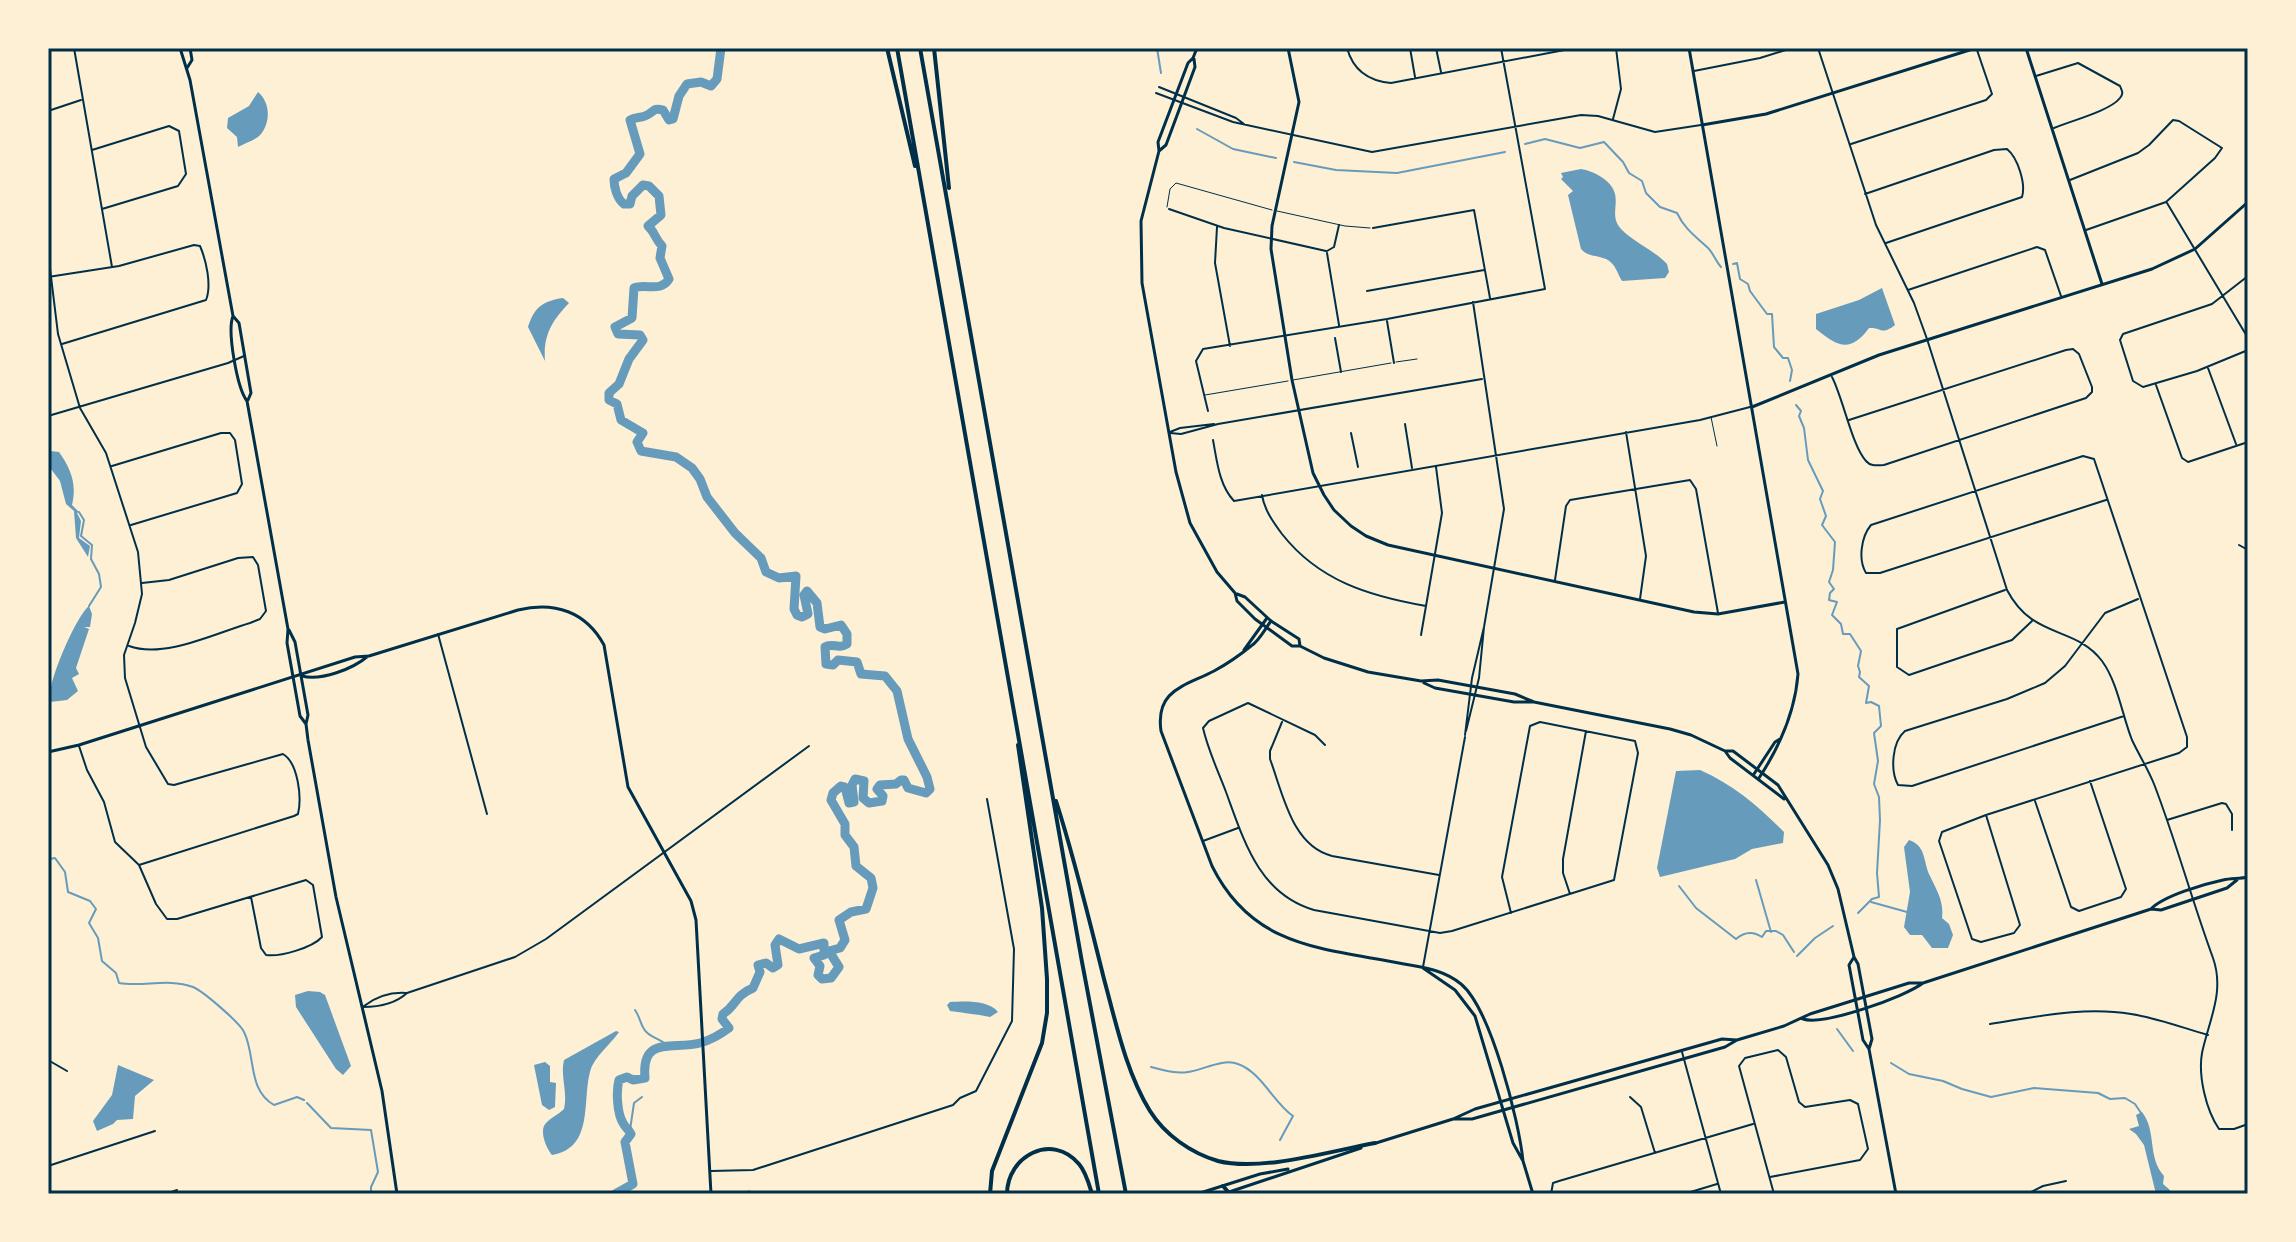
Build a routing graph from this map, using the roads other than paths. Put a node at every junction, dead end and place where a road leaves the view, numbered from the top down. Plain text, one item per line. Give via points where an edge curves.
1 (74, 48) edge
2 (180, 48) edge
3 (190, 48) edge
4 (887, 48) edge
5 (897, 48) edge
6 (920, 48) edge
7 (934, 48) edge
8 (1197, 48) edge
9 (1288, 48) edge
10 (1347, 48) edge
11 (1410, 48) edge
12 (1436, 48) edge
13 (1501, 48) edge
14 (1575, 48) edge
15 (1616, 48) edge
16 (1689, 48) edge
17 (1792, 48) edge
18 (1818, 48) edge
19 (1976, 48) edge
20 (2026, 48) edge
21 (1563, 49) edge
22 (1193, 58) junction
23 (1504, 61) junction
24 (187, 68) junction
25 (1693, 71) junction
26 (1441, 73) junction
27 (2035, 76) junction
28 (1415, 78) junction
29 (1159, 87) dead end
30 (1156, 93) dead end
31 (1176, 93) junction
32 (1833, 93) junction
33 (1184, 96) junction
34 (83, 100) junction
35 (1173, 101) junction
36 (1182, 104) junction
37 (48, 111) edge
38 (1613, 120) junction
39 (1245, 125) junction
40 (1702, 125) junction
41 (1515, 128) junction
42 (2052, 129) junction
43 (1291, 137) junction
44 (1850, 145) junction
45 (92, 150) junction
46 (1159, 151) junction
47 (917, 170) junction
48 (2069, 181) junction
49 (1864, 194) junction
50 (2166, 202) junction
51 (2248, 202) edge
52 (102, 209) junction
53 (1169, 209) joint
54 (951, 211) junction
55 (1275, 211) junction
56 (1339, 225) junction
57 (1217, 226) junction
58 (1373, 228) joint
59 (2084, 230) junction
60 (1271, 239) junction
61 (1884, 244) junction
62 (2195, 249) junction
63 (1326, 251) junction
64 (48, 252) edge
65 (112, 268) junction
66 (1485, 269) junction
67 (2248, 276) edge
68 (50, 277) edge
69 (2102, 285) junction
70 (1906, 290) junction
71 (1367, 291) dead end
72 (2061, 297) junction
73 (2224, 297) junction
74 (1490, 299) junction
75 (1473, 302) junction
76 (233, 316) junction
77 (1387, 319) junction
78 (1339, 327) junction
79 (1284, 337) junction
80 (1335, 338) dead end
81 (2248, 338) edge
82 (1927, 339) junction
83 (61, 344) junction
84 (1230, 346) junction
85 (2248, 350) edge
86 (244, 356) junction
87 (1417, 359) dead end
88 (235, 360) junction
89 (1394, 363) junction
90 (2208, 366) junction
91 (1341, 372) junction
92 (1830, 375) junction
93 (1485, 379) junction
94 (1292, 380) junction
95 (2156, 384) junction
96 (1943, 389) junction
97 (1205, 395) junction
98 (247, 401) junction
99 (1752, 407) junction
100 (80, 408) junction
101 (1208, 411) dead end
102 (1299, 411) junction
103 (48, 416) edge
104 (1711, 417) junction
105 (1849, 420) junction
106 (1405, 424) dead end
107 (1169, 432) junction
108 (1626, 432) junction
109 (1351, 433) dead end
110 (1213, 440) dead end
111 (1960, 440) junction
112 (2248, 442) edge
113 (1717, 446) dead end
114 (2236, 446) junction
115 (1496, 455) junction
116 (1436, 465) junction
117 (112, 466) junction
118 (1358, 467) dead end
119 (1412, 469) junction
120 (1318, 485) junction
121 (1636, 489) junction
122 (1975, 490) junction
123 (1262, 495) junction
124 (2106, 500) junction
125 (129, 526) junction
126 (1990, 538) junction
127 (2239, 545) dead end
128 (2248, 550) edge
129 (1435, 555) junction
130 (1495, 568) junction
131 (1554, 581) junction
132 (142, 583) junction
133 (2007, 590) junction
134 (1235, 593) junction
135 (2140, 599) junction
136 (1639, 600) junction
137 (1785, 602) junction
138 (1426, 606) junction
139 (1718, 614) junction
140 (1267, 618) junction
141 (1271, 621) junction
142 (2032, 621) junction
143 (1261, 625) junction
144 (1484, 627) junction
145 (1266, 628) junction
146 (288, 629) junction
147 (437, 634) junction
148 (1421, 635) dead end
149 (2081, 643) junction
150 (128, 645) junction
151 (1300, 646) junction
152 (1244, 650) junction
153 (369, 656) junction
154 (302, 676) junction
155 (293, 678) junction
156 (1421, 681) junction
157 (1471, 686) junction
158 (1477, 687) junction
159 (1469, 694) junction
160 (1476, 696) junction
161 (1534, 702) junction
162 (1014, 707) junction
163 (2124, 716) junction
164 (1282, 722) junction
165 (306, 724) junction
166 (140, 726) junction
167 (1586, 730) junction
168 (1465, 735) junction
169 (1780, 739) junction
170 (79, 745) junction
171 (1325, 745) dead end
172 (809, 746) dead end
173 (1725, 751) junction
174 (48, 752) edge
175 (2144, 764) junction
176 (1758, 768) junction
177 (1763, 772) junction
178 (1754, 774) junction
179 (1759, 778) junction
180 (2090, 781) junction
181 (1051, 784) junction
182 (987, 799) dead end
183 (2035, 800) junction
184 (1787, 801) junction
185 (487, 814) dead end
186 (1986, 815) junction
187 (2166, 821) junction
188 (1239, 827) junction
189 (2232, 830) dead end
190 (1202, 841) junction
191 (663, 852) junction
192 (139, 865) junction
193 (1440, 875) junction
194 (2248, 877) edge
195 (2237, 880) junction
196 (2189, 891) junction
197 (1570, 895) junction
198 (251, 897) junction
199 (2191, 900) junction
200 (2151, 909) junction
201 (1511, 913) junction
202 (1429, 931) junction
203 (1854, 957) junction
204 (1423, 968) junction
205 (1923, 983) junction
206 (407, 993) junction
207 (1864, 997) junction
208 (1856, 1000) junction
209 (363, 1007) junction
210 (1866, 1007) junction
211 (1858, 1010) junction
212 (1802, 1019) junction
213 (1990, 1024) dead end
214 (2209, 1035) junction
215 (1737, 1040) junction
216 (1869, 1049) junction
217 (1682, 1050) junction
218 (1684, 1059) junction
219 (48, 1060) edge
220 (67, 1071) dead end
221 (1630, 1097) dead end
222 (1509, 1100) junction
223 (1502, 1102) junction
224 (1512, 1108) junction
225 (1504, 1110) junction
226 (1453, 1119) junction
227 (1754, 1124) junction
228 (2248, 1124) edge
229 (155, 1131) dead end
230 (1705, 1138) junction
231 (1375, 1143) junction
232 (1655, 1153) junction
233 (1523, 1161) junction
234 (48, 1166) edge
235 (1296, 1168) junction
236 (710, 1171) junction
237 (1770, 1177) junction
238 (2066, 1181) dead end
239 (1719, 1184) junction
240 (1223, 1186) junction
241 (177, 1190) dead end
242 (397, 1191) edge
243 (1230, 1193) edge
244 (166, 1194) edge
245 (711, 1194) edge
246 (990, 1194) edge
247 (1007, 1194) edge
248 (1092, 1194) edge
249 (1099, 1194) edge
250 (1126, 1194) edge
251 (1197, 1194) edge
252 (1223, 1194) edge
253 (1533, 1194) edge
254 (1551, 1194) edge
255 (1684, 1194) edge
256 (1721, 1194) edge
257 (1774, 1194) edge
258 (1896, 1194) edge
259 (2027, 1194) edge

1 - 34 street
2 - 24 main road
3 - 24 main road
4 - 47 highway
5 - 47 highway
6 - 54 highway
7 - 54 highway
8 - 22 main road
9 - 43 main road via 1299,102
10 - 28 street via 1368,78 1391,83
11 - 28 street
12 - 26 street
13 - 23 street
14 - 21 street
15 - 38 street via 1621,89
16 - 25 main road
17 - 25 street
18 - 32 street
19 - 32 main road
19 - 44 street via 1991,86 1986,100
20 - 27 main road
21 - 23 street
22 - 31 main road
22 - 33 main road via 1195,67
23 - 26 street
23 - 41 street
24 - 76 main road
25 - 40 main road
26 - 28 street
27 - 42 main road
27 - 42 street via 2078,63 2122,91 2108,106
29 - 31 street
30 - 35 street
31 - 33 street
31 - 35 main road
32 - 40 main road via 1766,114
32 - 44 street
33 - 36 main road
33 - 39 street
34 - 37 street
34 - 45 street
35 - 36 street
35 - 46 main road
36 - 39 street
36 - 46 main road
38 - 40 street via 1655,132
38 - 41 street via 1581,115
39 - 43 street
40 - 99 main road
41 - 43 street via 1382,152
41 - 74 street via 1545,289
42 - 48 main road
43 - 55 main road
44 - 49 street
45 - 52 street
45 - 52 street via 169,126 179,131 184,181
46 - 107 main road via 1141,221 1140,251
47 - 162 highway
48 - 50 street via 2138,153 2176,120 2222,148
48 - 59 main road
49 - 61 street
49 - 61 street via 1994,150 2007,149 2014,156 2022,197
50 - 59 street
50 - 62 street
51 - 62 main road
52 - 65 street
53 - 55 lane via 1170,189 1176,183
53 - 57 street
54 - 181 highway
55 - 56 lane
55 - 60 main road
56 - 58 lane
56 - 63 street via 1334,247
57 - 60 street
57 - 84 street via 1215,263
58 - 66 street via 1474,210
59 - 69 main road
60 - 63 street
60 - 79 main road
61 - 70 street
62 - 69 main road
62 - 73 street
63 - 78 street
64 - 68 street
65 - 68 street
65 - 83 street via 197,245 208,296 200,303
66 - 71 street
66 - 74 street
67 - 73 street
68 - 83 street
69 - 72 main road
70 - 72 street via 2037,247 2045,250
70 - 82 street
72 - 82 main road
73 - 81 street
73 - 95 street via 2121,335 2135,384
74 - 75 street
75 - 77 street
75 - 93 street
76 - 86 main road
76 - 88 main road
77 - 78 street
77 - 89 street
78 - 79 street
79 - 84 street
79 - 94 main road
80 - 91 street
82 - 92 main road
82 - 96 street
83 - 100 street
84 - 97 street via 1203,349 1196,361
85 - 90 street
86 - 88 street
86 - 98 main road via 251,393
87 - 89 lane
88 - 98 main road
88 - 100 street
89 - 91 lane
90 - 95 street
90 - 114 street
91 - 94 lane
92 - 99 main road
92 - 105 street
93 - 102 street
93 - 115 street
94 - 97 lane
94 - 102 main road
95 - 114 street via 2182,458 2194,461
96 - 105 street
96 - 111 street
96 - 111 street via 2073,349 2092,387 2086,398
97 - 101 street
98 - 146 main road
99 - 104 street
99 - 137 main road
100 - 103 street
100 - 117 street
102 - 107 street
102 - 120 main road
104 - 108 street
104 - 113 lane
105 - 111 street via 1872,465
106 - 119 street
107 - 134 main road via 1190,523
108 - 115 street
108 - 121 street
109 - 118 street
110 - 123 street via 1219,471 1234,501
111 - 122 street
112 - 114 street
115 - 116 street
115 - 130 street via 1504,509
116 - 119 street
116 - 129 street via 1442,505
117 - 125 street
117 - 125 street via 217,434 230,433 235,440 242,484 237,493
119 - 120 street
120 - 123 street
120 - 129 main road via 1340,517 1366,536
121 - 131 street via 1568,502
121 - 136 street via 1646,556
121 - 139 street via 1693,482
122 - 124 street via 2088,456 2094,459
122 - 126 street
122 - 126 street via 1871,525 1864,535 1862,568 1880,573
123 - 138 street via 1290,543 1324,573 1365,593
124 - 126 street
124 - 135 street
125 - 132 street
126 - 133 street
127 - 128 street
129 - 130 main road
129 - 138 street
130 - 131 main road
130 - 144 street
131 - 136 main road
132 - 150 street
132 - 150 street via 250,556 256,560 266,611 250,623 169,648
133 - 142 street
133 - 142 street via 1897,629 1897,667 1909,675 1994,647 2012,640
134 - 140 main road
134 - 143 main road
135 - 149 street via 2105,613
135 - 175 street via 2188,742 2179,753
136 - 139 main road
137 - 139 main road
137 - 169 main road via 1798,674 1795,703
138 - 148 street
140 - 141 main road
140 - 143 main road
141 - 145 main road
141 - 151 main road via 1299,639
142 - 149 street
143 - 145 main road
143 - 152 main road
144 - 157 street
144 - 158 street
145 - 151 main road
145 - 152 main road
146 - 154 main road
146 - 155 main road
147 - 153 main road
147 - 185 street
147 - 191 main road via 532,607 580,615 592,626 608,660 628,787
149 - 163 street via 2108,670
149 - 163 street via 2045,683 1905,731 1897,742 1895,780 1902,787 1912,786
150 - 166 street via 125,678
151 - 156 main road via 1346,666
152 - 190 main road via 1178,687 1161,712 1161,731
153 - 154 main road
153 - 154 main road via 358,665 312,679
154 - 155 main road
154 - 165 main road
155 - 165 main road
155 - 166 main road
156 - 157 main road
156 - 159 main road
157 - 158 main road
157 - 159 street
158 - 160 street
158 - 161 main road
159 - 160 main road
159 - 168 street
160 - 161 main road
160 - 168 street
161 - 173 main road via 1670,729
162 - 246 highway via 1042,908 1047,1013 1042,1043 992,1171
162 - 249 highway
163 - 175 street
164 - 171 street via 1315,735
164 - 188 street via 1248,703 1204,725
164 - 193 street via 1270,759 1292,818 1310,845 1332,856
165 - 209 main road via 336,897
166 - 170 main road
166 - 192 street via 168,784 283,754 293,763 300,810
167 - 197 street via 1563,859
167 - 197 street via 1635,741 1638,753 1615,877
167 - 201 street via 1537,721 1529,729 1502,877
168 - 193 street
169 - 176 main road
169 - 177 main road
170 - 174 main road
170 - 192 street via 115,842
172 - 191 street
173 - 176 main road
173 - 178 main road
175 - 180 street
175 - 187 street
176 - 177 main road
176 - 178 main road
177 - 179 main road
177 - 184 main road
178 - 179 main road
179 - 184 main road
180 - 183 street
180 - 183 street via 2126,889 2121,897 2079,911 2071,907
181 - 231 highway via 1138,1089 1171,1136 1197,1153 1240,1164
181 - 250 highway
182 - 236 street via 1014,949 1012,1021 976,1091 953,1105 753,1170
183 - 186 street
184 - 203 main road via 1828,865
186 - 186 street via 1947,828 1939,841 1972,939 1981,942 2014,933 2020,925
187 - 189 street via 2222,803 2232,814
187 - 196 street
188 - 190 street
188 - 202 street via 1262,874 1289,900 1320,912
190 - 204 main road via 1227,892 1272,932 1308,946
191 - 206 street via 561,930 515,957
191 - 236 main road via 696,920
192 - 198 street via 161,913 170,920
193 - 202 street
194 - 195 main road
195 - 196 main road
195 - 199 main road
196 - 199 street
196 - 200 main road
197 - 201 street
198 - 198 street via 266,955 322,937 310,881
199 - 200 main road
199 - 214 street via 2216,967 2218,990
200 - 205 main road
201 - 202 street via 1445,932
202 - 204 street
203 - 207 main road
203 - 208 main road via 1849,965
204 - 222 main road via 1451,978 1476,1002
204 - 223 main road via 1469,1007
205 - 207 main road
205 - 210 main road
206 - 209 street via 377,1007
206 - 209 street via 375,998
207 - 208 main road
207 - 210 main road
208 - 211 main road
208 - 212 main road
209 - 242 main road
210 - 211 main road
210 - 216 main road
211 - 212 main road via 1812,1022
211 - 216 main road
212 - 215 main road
213 - 214 street via 2106,1011
214 - 228 street via 2201,1071 2213,1120 2219,1129
215 - 217 main road
215 - 218 main road
216 - 258 main road
217 - 218 street
217 - 222 main road
218 - 224 main road
218 - 230 street
219 - 220 street
221 - 232 street via 1641,1107
222 - 223 main road
222 - 224 main road
223 - 225 main road
223 - 226 main road
224 - 225 main road
224 - 233 main road
225 - 226 main road
225 - 233 main road
226 - 231 main road
227 - 230 street
227 - 237 street
227 - 237 street via 1739,1070 1742,1060 1774,1051 1786,1057 1801,1105 1850,1100 1860,1108 1868,1149 1863,1158
229 - 234 street
230 - 232 street
230 - 239 street
231 - 235 main road
232 - 254 street via 1556,1182
233 - 253 main road
235 - 240 main road
235 - 243 main road
236 - 245 main road
237 - 257 street
238 - 259 street
239 - 255 street
239 - 256 street
240 - 243 highway
240 - 251 main road
241 - 244 street
243 - 252 main road
247 - 248 highway via 1017,1163 1032,1152 1052,1149 1077,1161

